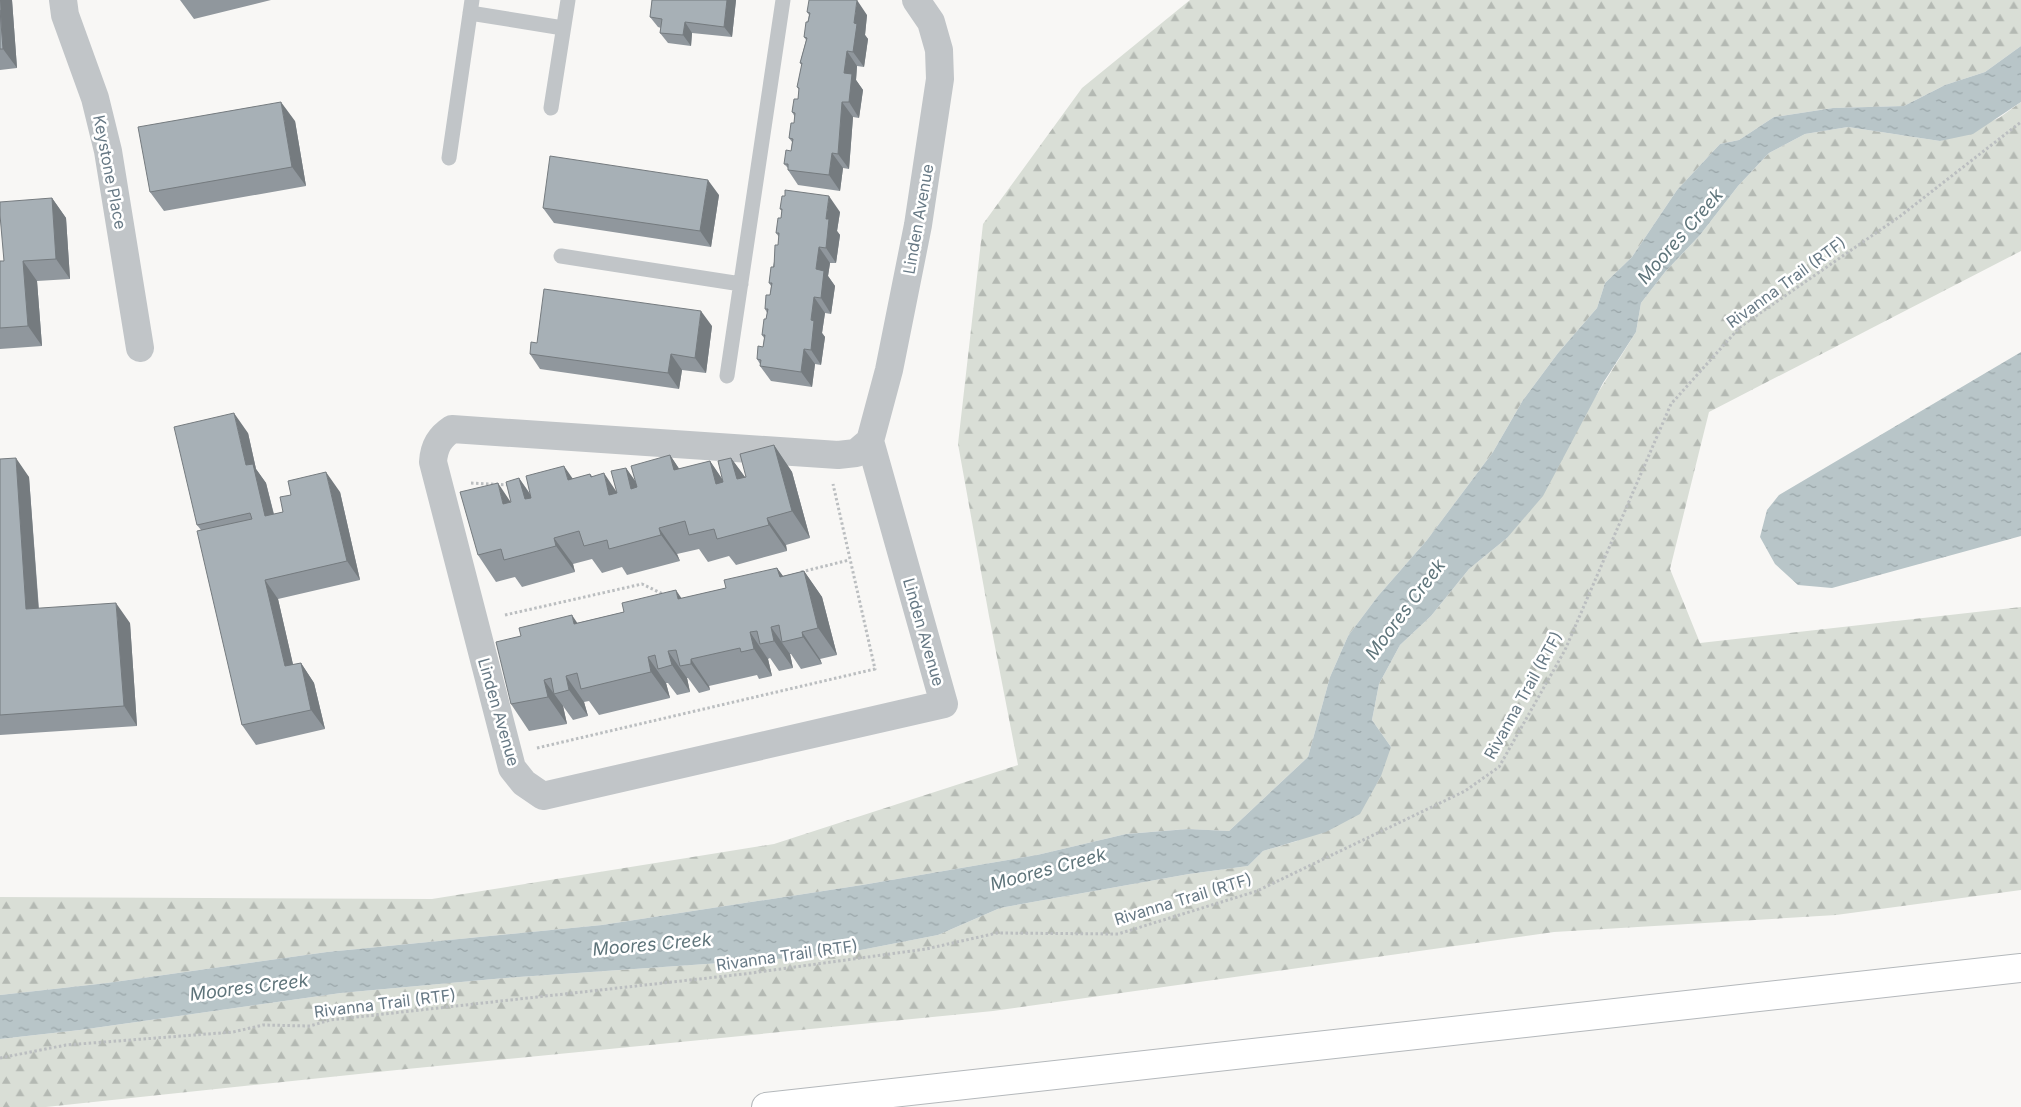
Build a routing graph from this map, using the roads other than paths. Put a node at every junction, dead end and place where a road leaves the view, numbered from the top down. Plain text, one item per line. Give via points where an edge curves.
1 (63, 0) edge
2 (568, 0) edge
3 (783, 0) edge
4 (916, 0) edge
5 (471, 7) edge
6 (564, 28) junction
7 (551, 108) dead end
8 (449, 158) dead end
9 (561, 256) dead end
10 (740, 284) junction
11 (140, 348) dead end
12 (727, 376) dead end
13 (870, 441) junction
14 (2021, 968) edge
15 (766, 1107) edge

1 - 11 street, Keystone Place via 95,98 108,151
2 - 6 lane
3 - 10 lane
4 - 13 street, Linden Avenue via 931,22 939,50 940,79 918,225 890,370
5 - 6 lane
5 - 8 lane
6 - 7 lane
9 - 10 lane
10 - 12 lane
13 - 13 street, Linden Avenue via 856,453 838,455 452,429 442,436 433,462 512,768 524,784 542,796 944,704
14 - 15 highway

